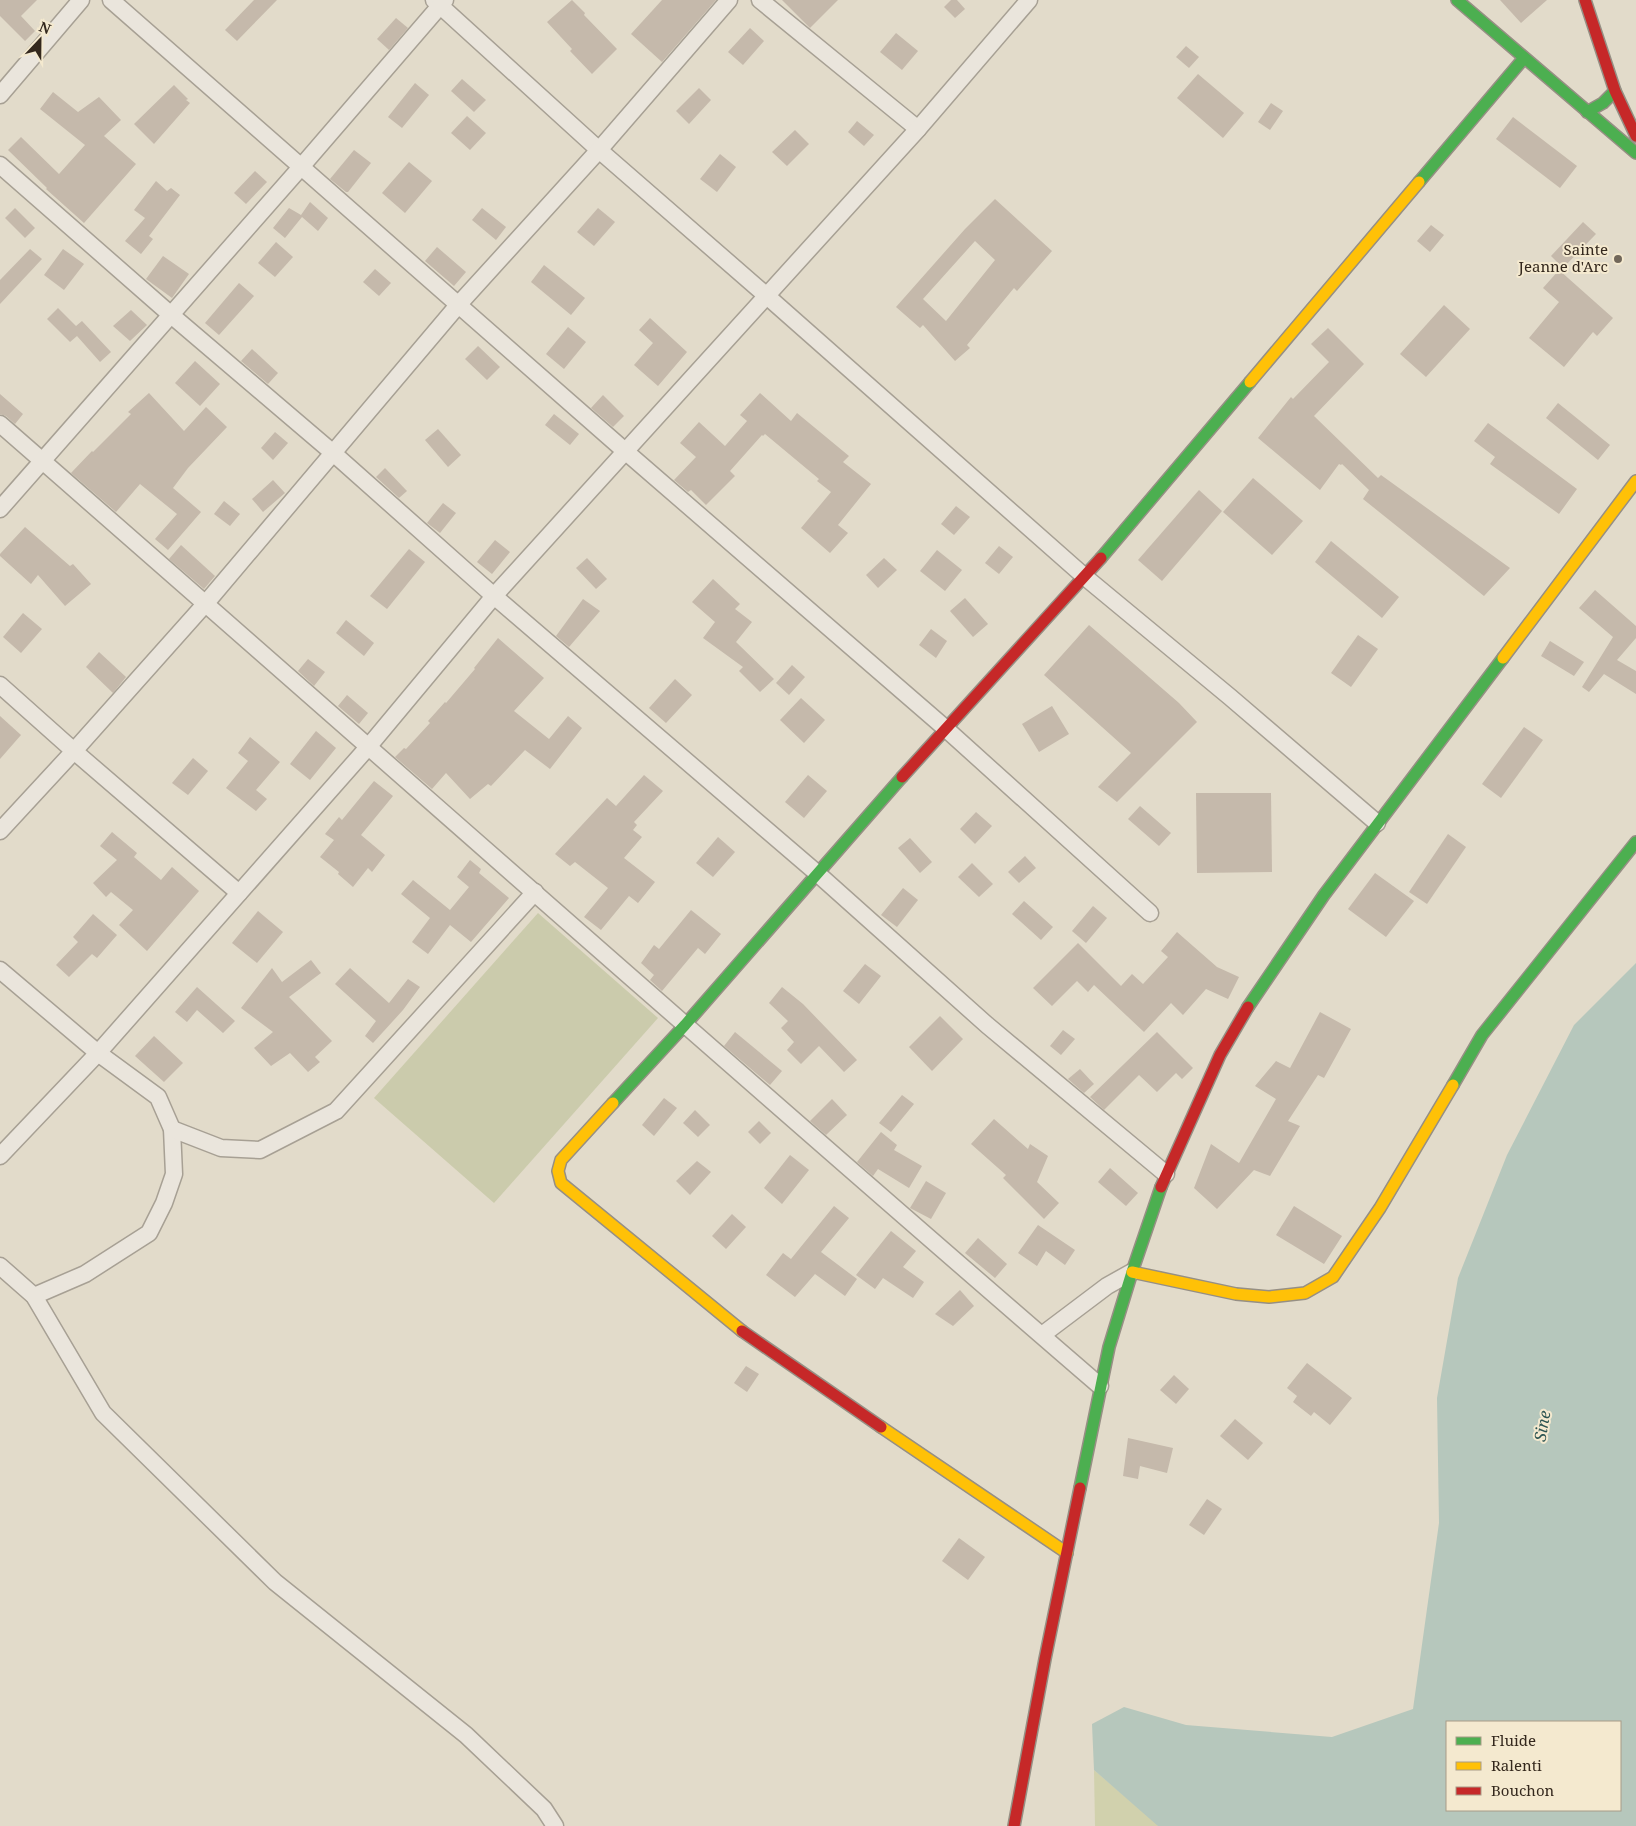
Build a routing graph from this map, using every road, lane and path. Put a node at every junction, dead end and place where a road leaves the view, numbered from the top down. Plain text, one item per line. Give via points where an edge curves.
1 (81, 0) edge
2 (111, 0) edge
3 (729, 0) edge
4 (760, 0) edge
5 (1029, 0) edge
6 (1458, 0) edge
7 (440, 2) edge
8 (1589, 3) edge
9 (1524, 58) junction
10 (1616, 91) junction
11 (0, 95) edge
12 (1587, 112) junction
13 (918, 129) junction
14 (1636, 136) edge
15 (599, 150) junction
16 (1636, 154) edge
17 (0, 165) edge
18 (301, 167) junction
19 (768, 297) junction
20 (459, 304) junction
21 (170, 314) junction
22 (0, 424) edge
23 (625, 451) junction
24 (332, 452) junction
25 (42, 461) junction
26 (1636, 481) edge
27 (0, 509) edge
28 (1085, 577) junction
29 (494, 596) junction
30 (206, 603) junction
31 (0, 685) edge
32 (945, 728) junction
33 (369, 746) junction
34 (74, 751) junction
35 (1377, 823) junction
36 (0, 831) edge
37 (1636, 842) edge
38 (818, 874) junction
39 (239, 892) junction
40 (535, 892) junction
41 (1150, 912) dead end
42 (0, 970) edge
43 (685, 1025) junction
44 (98, 1053) junction
45 (172, 1129) junction
46 (0, 1156) edge
47 (1166, 1174) junction
48 (0, 1266) edge
49 (1132, 1272) junction
50 (34, 1296) junction
51 (1042, 1335) junction
52 (1100, 1386) junction
53 (1067, 1553) junction
54 (555, 1826) edge
55 (1014, 1826) edge

1 - 11 street
2 - 18 street
3 - 15 street
4 - 13 street
5 - 13 street
6 - 9 street
7 - 15 street
7 - 18 street
8 - 10 street
9 - 12 street
9 - 28 street
10 - 12 street
10 - 14 street
12 - 16 street
13 - 19 street
15 - 19 street
15 - 20 street
17 - 21 street
18 - 20 street
18 - 21 street
19 - 23 street
19 - 28 street
20 - 23 street
20 - 24 street
21 - 24 street
21 - 25 street
22 - 25 street
23 - 29 street
23 - 32 street
24 - 29 street
24 - 30 street
25 - 27 street
25 - 30 street
26 - 35 street
28 - 32 street
28 - 35 street
29 - 33 street
29 - 38 street
30 - 33 street
30 - 34 street
31 - 34 street
32 - 38 street
32 - 41 street
33 - 39 street
33 - 40 street
34 - 36 street
34 - 39 street
35 - 47 street via 1250,1004 1220,1055
37 - 49 street via 1482,1035 1380,1208 1333,1277 1306,1294 1269,1296 1236,1294
38 - 43 street
38 - 47 street via 987,1025
39 - 44 street
40 - 43 street
40 - 45 street via 336,1111 260,1150 221,1148
42 - 44 street
43 - 51 street
43 - 53 street via 561,1160 558,1171 561,1182 753,1340
44 - 45 street via 158,1098
44 - 46 street
45 - 50 street via 174,1174 149,1234 85,1274
47 - 49 street
48 - 50 street
49 - 51 street via 1107,1286
49 - 52 street
50 - 54 street via 103,1414 275,1582 466,1735 544,1809
51 - 52 street
52 - 53 street
53 - 55 street

